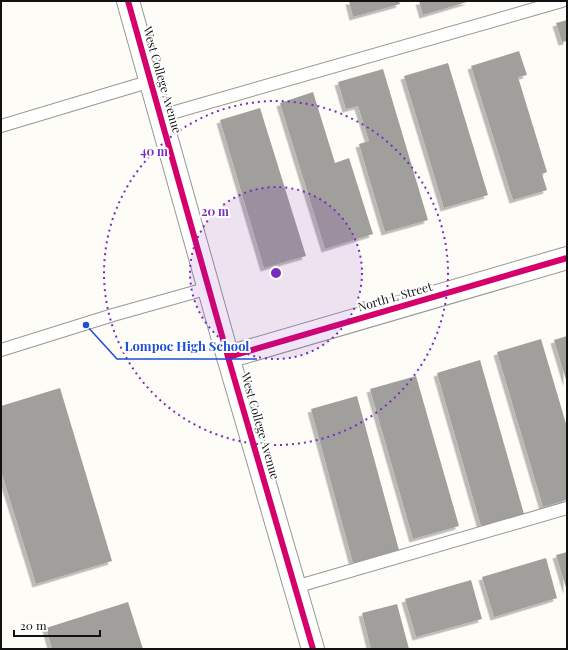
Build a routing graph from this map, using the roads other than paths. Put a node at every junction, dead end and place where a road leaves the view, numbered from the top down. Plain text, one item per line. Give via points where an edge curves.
1 (128, 1) edge
2 (562, 1) edge
3 (151, 81) junction
4 (161, 116) junction
5 (1, 126) edge
6 (567, 258) edge
7 (209, 288) junction
8 (1, 350) edge
9 (228, 357) junction
10 (567, 508) edge
11 (295, 587) junction
12 (313, 649) edge

1 - 3 street, West College Avenue
2 - 4 lane
3 - 4 street, West College Avenue
3 - 5 lane
4 - 7 street, West College Avenue
6 - 9 street, North L Street
7 - 8 lane
7 - 9 street, West College Avenue
9 - 11 street, West College Avenue
10 - 11 lane
11 - 12 street, West College Avenue

